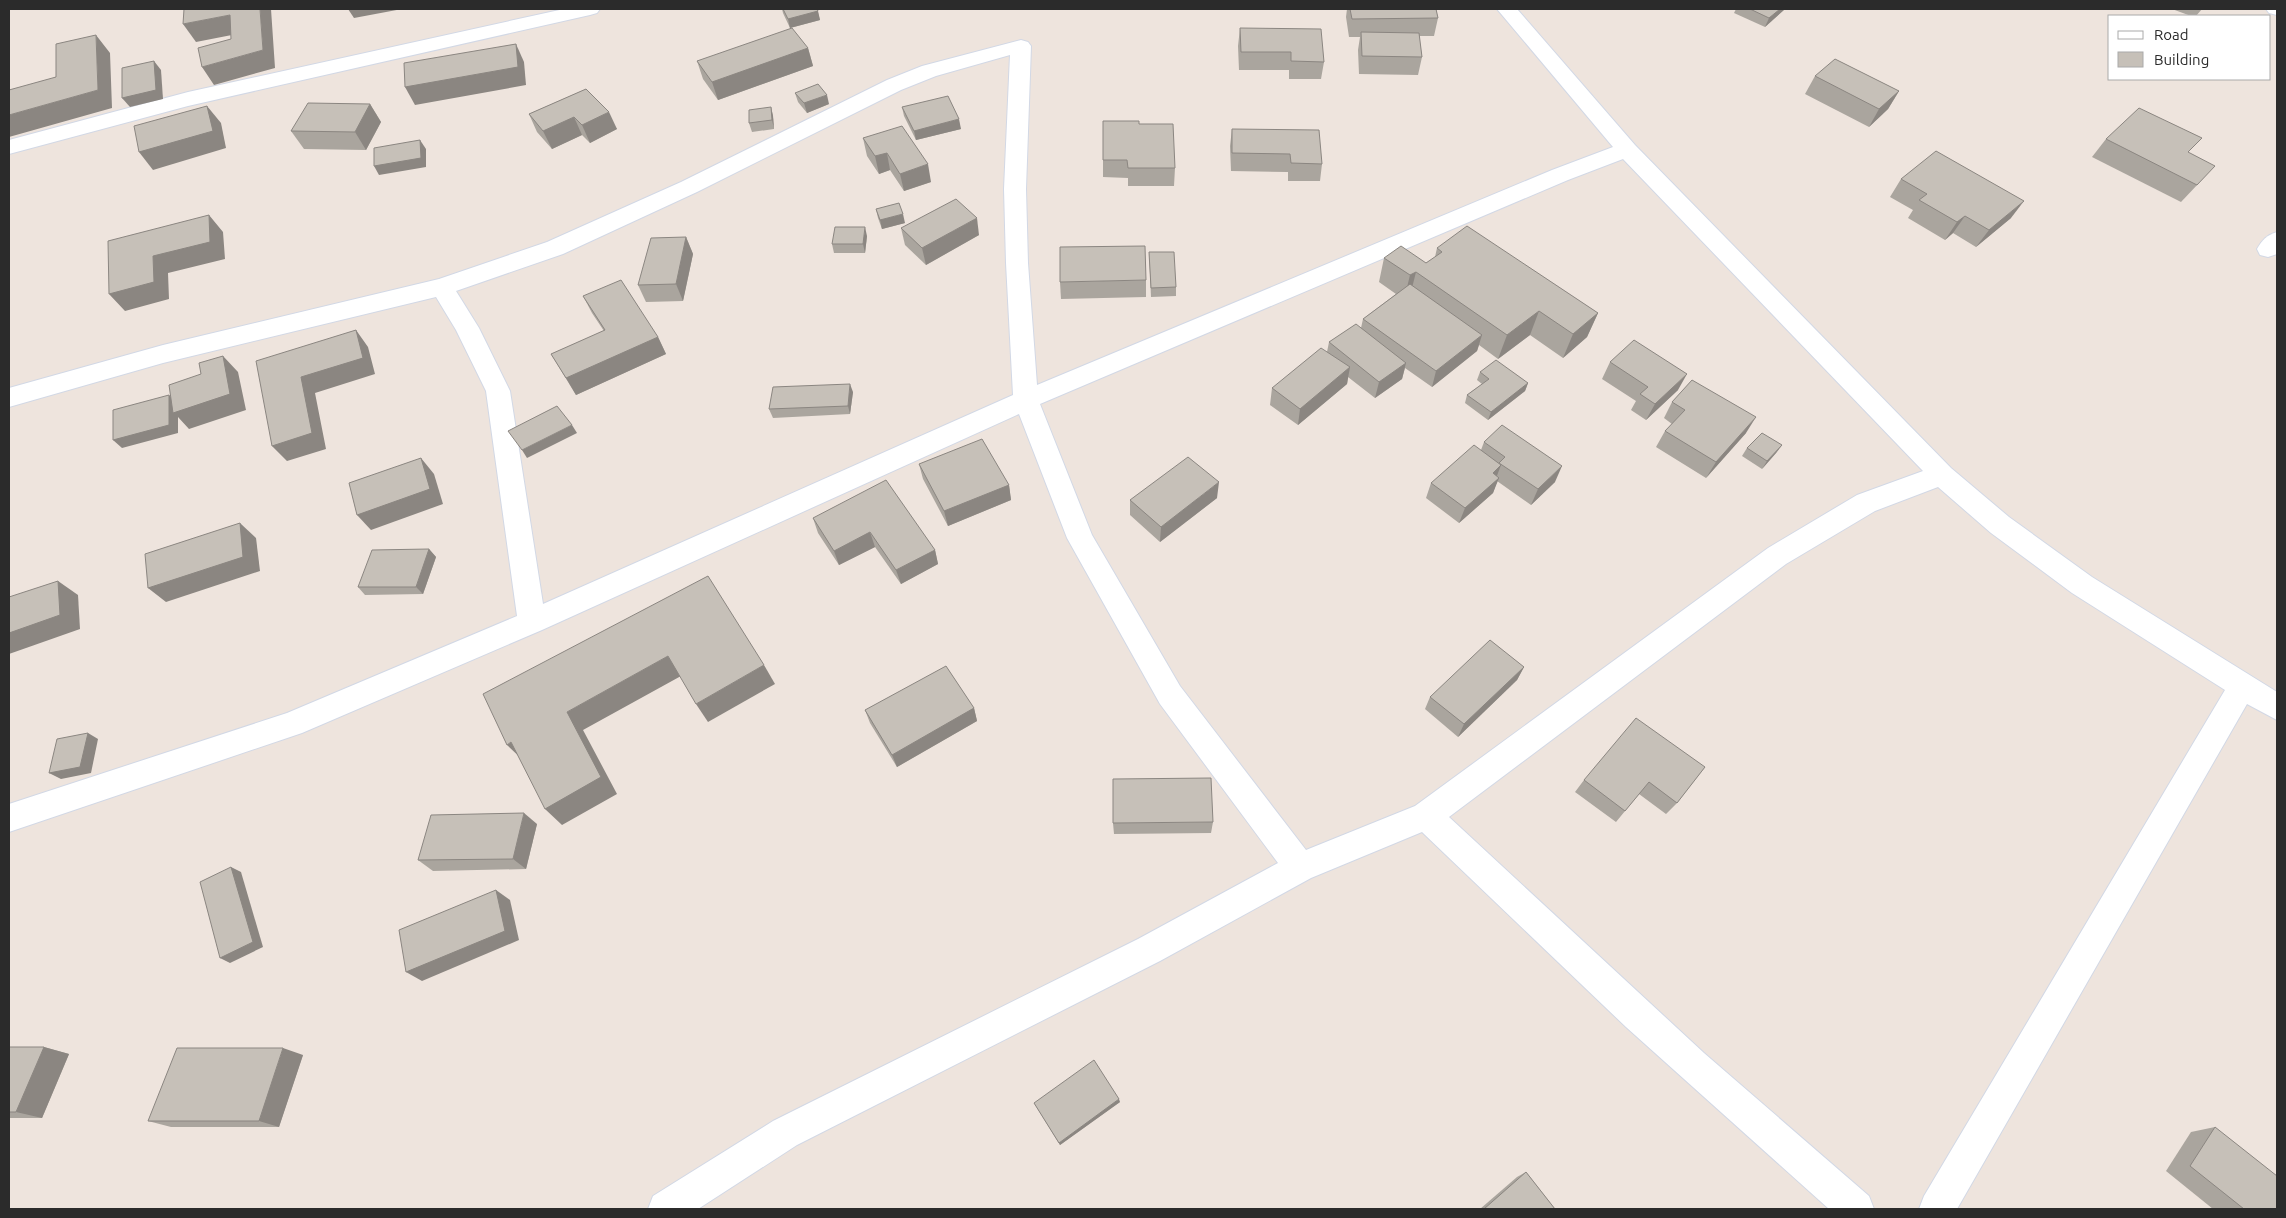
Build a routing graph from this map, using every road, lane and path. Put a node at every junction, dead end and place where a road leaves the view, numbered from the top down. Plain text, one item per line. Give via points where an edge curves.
1 (590, 9) edge
2 (1507, 9) edge
3 (9, 146) edge
4 (1628, 150) junction
5 (442, 287) junction
6 (9, 397) edge
7 (1026, 400) junction
8 (1942, 475) junction
9 (532, 622) junction
10 (2243, 685) junction
11 (2277, 707) edge
12 (1426, 816) junction
13 (9, 818) edge
14 (1300, 867) junction
15 (666, 1209) edge
16 (1856, 1209) edge
17 (1937, 1209) edge

1 - 3 street via 188,99
2 - 4 street
4 - 7 street via 1560,175
4 - 8 street
5 - 6 street via 164,354
5 - 7 street via 555,248 894,85 929,71 1022,46 1015,189
5 - 9 street via 467,328 498,392
7 - 9 street
7 - 14 street via 1080,538 1170,695
8 - 10 street via 2000,525 2082,585
8 - 12 street via 1866,504 1777,556
9 - 13 street via 292,724
10 - 11 street
10 - 17 street
12 - 14 street
12 - 16 street via 1608,990
14 - 15 street via 1149,950 785,1133

